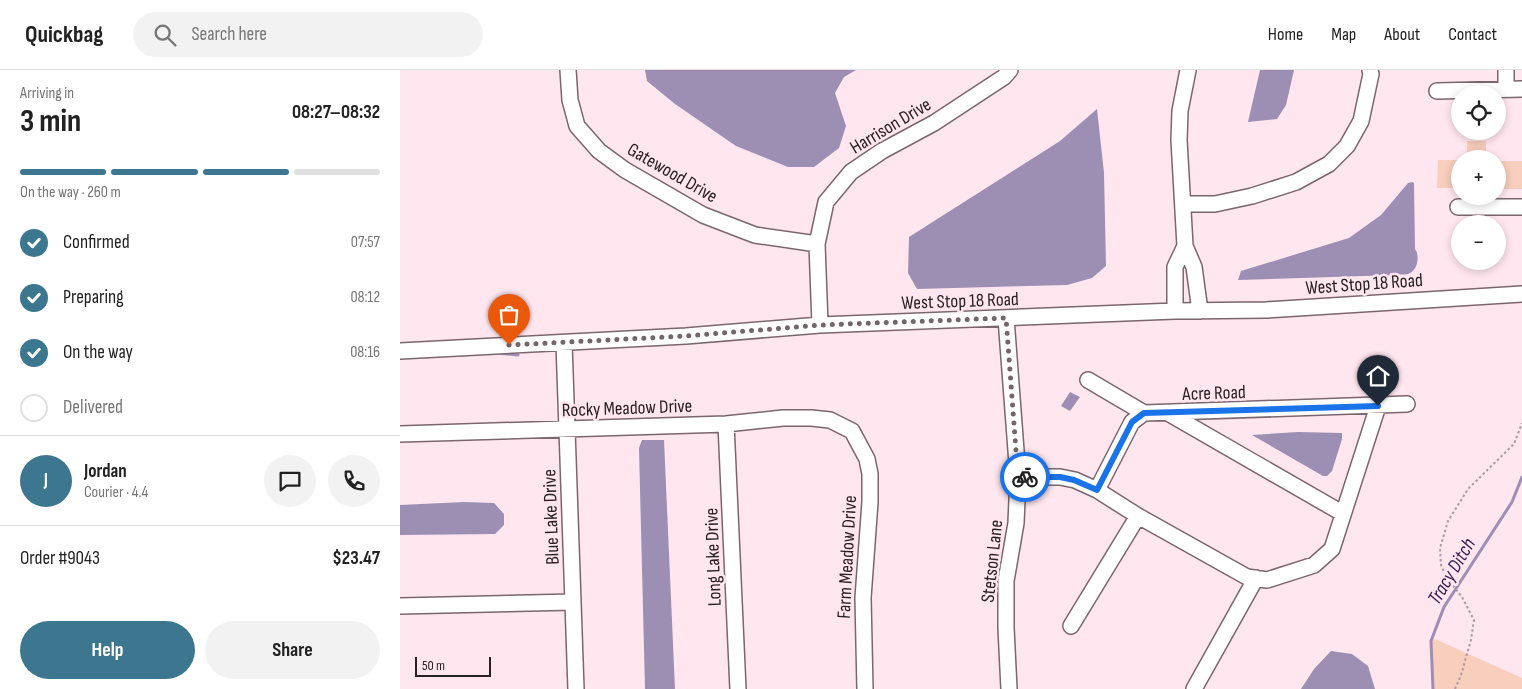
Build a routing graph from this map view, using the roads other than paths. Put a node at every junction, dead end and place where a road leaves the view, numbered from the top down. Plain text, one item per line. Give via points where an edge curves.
1 (568, 70) edge
2 (1010, 70) edge
3 (1188, 70) edge
4 (1370, 70) edge
5 (1506, 70) edge
6 (1506, 85) edge
7 (1522, 89) edge
8 (1506, 90) edge
9 (1437, 91) dead end
10 (1451, 91) edge
11 (1183, 204) junction
12 (1458, 207) dead end
13 (1522, 208) edge
14 (817, 244) junction
15 (1185, 246) junction
16 (1522, 294) edge
17 (1200, 311) junction
18 (1175, 312) junction
19 (1006, 318) junction
20 (820, 325) junction
21 (564, 343) junction
22 (400, 351) edge
23 (1088, 380) dead end
24 (1407, 404) dead end
25 (1378, 406) junction
26 (1144, 413) junction
27 (1168, 414) junction
28 (726, 424) junction
29 (567, 429) junction
30 (852, 431) joint
31 (400, 434) edge
32 (1018, 477) junction
33 (1097, 490) junction
34 (1342, 513) junction
35 (1138, 516) junction
36 (1256, 578) junction
37 (573, 602) junction
38 (400, 606) edge
39 (1071, 626) dead end
40 (576, 689) edge
41 (738, 689) edge
42 (865, 689) edge
43 (1009, 689) edge
44 (1194, 689) edge

1 - 14 street, Gatewood Drive via 570,100 577,126 598,151 625,170 703,215 756,235
2 - 14 street, Harrison Drive via 934,123 851,172 826,202
3 - 11 street via 1180,111
4 - 11 street via 1361,121 1347,146 1329,164 1296,182 1252,196 1215,204
5 - 6 street
7 - 8 street
9 - 10 street
11 - 15 street
12 - 13 street
14 - 20 street, Harrison Drive
15 - 17 street via 1194,267
15 - 18 street via 1175,267
16 - 17 street, West Stop 18 Road
17 - 18 street, West Stop 18 Road
18 - 19 street, West Stop 18 Road
19 - 20 street, West Stop 18 Road
19 - 32 street, Stetson Lane
20 - 21 street, West Stop 18 Road
21 - 22 street, West Stop 18 Road
21 - 29 street, Blue Lake Drive
23 - 26 street
24 - 25 street, Acre Road
25 - 27 street, Acre Road
25 - 34 street
26 - 27 street, Acre Road
26 - 33 street via 1132,422
27 - 34 street
28 - 29 street, Rocky Meadow Drive
28 - 30 street, Rocky Meadow Drive via 811,418 830,420
28 - 41 street, Long Lake Drive
29 - 31 street, Rocky Meadow Drive
29 - 37 street, Blue Lake Drive
30 - 42 street, Farm Meadow Drive via 867,459 870,474 862,598
32 - 33 street via 1060,477
32 - 43 street, Stetson Lane via 1016,523 1006,581
33 - 35 street
34 - 36 street via 1332,549 1317,564 1267,580
35 - 36 street via 1247,577
35 - 39 street
36 - 44 street
37 - 38 street
37 - 40 street, Blue Lake Drive

